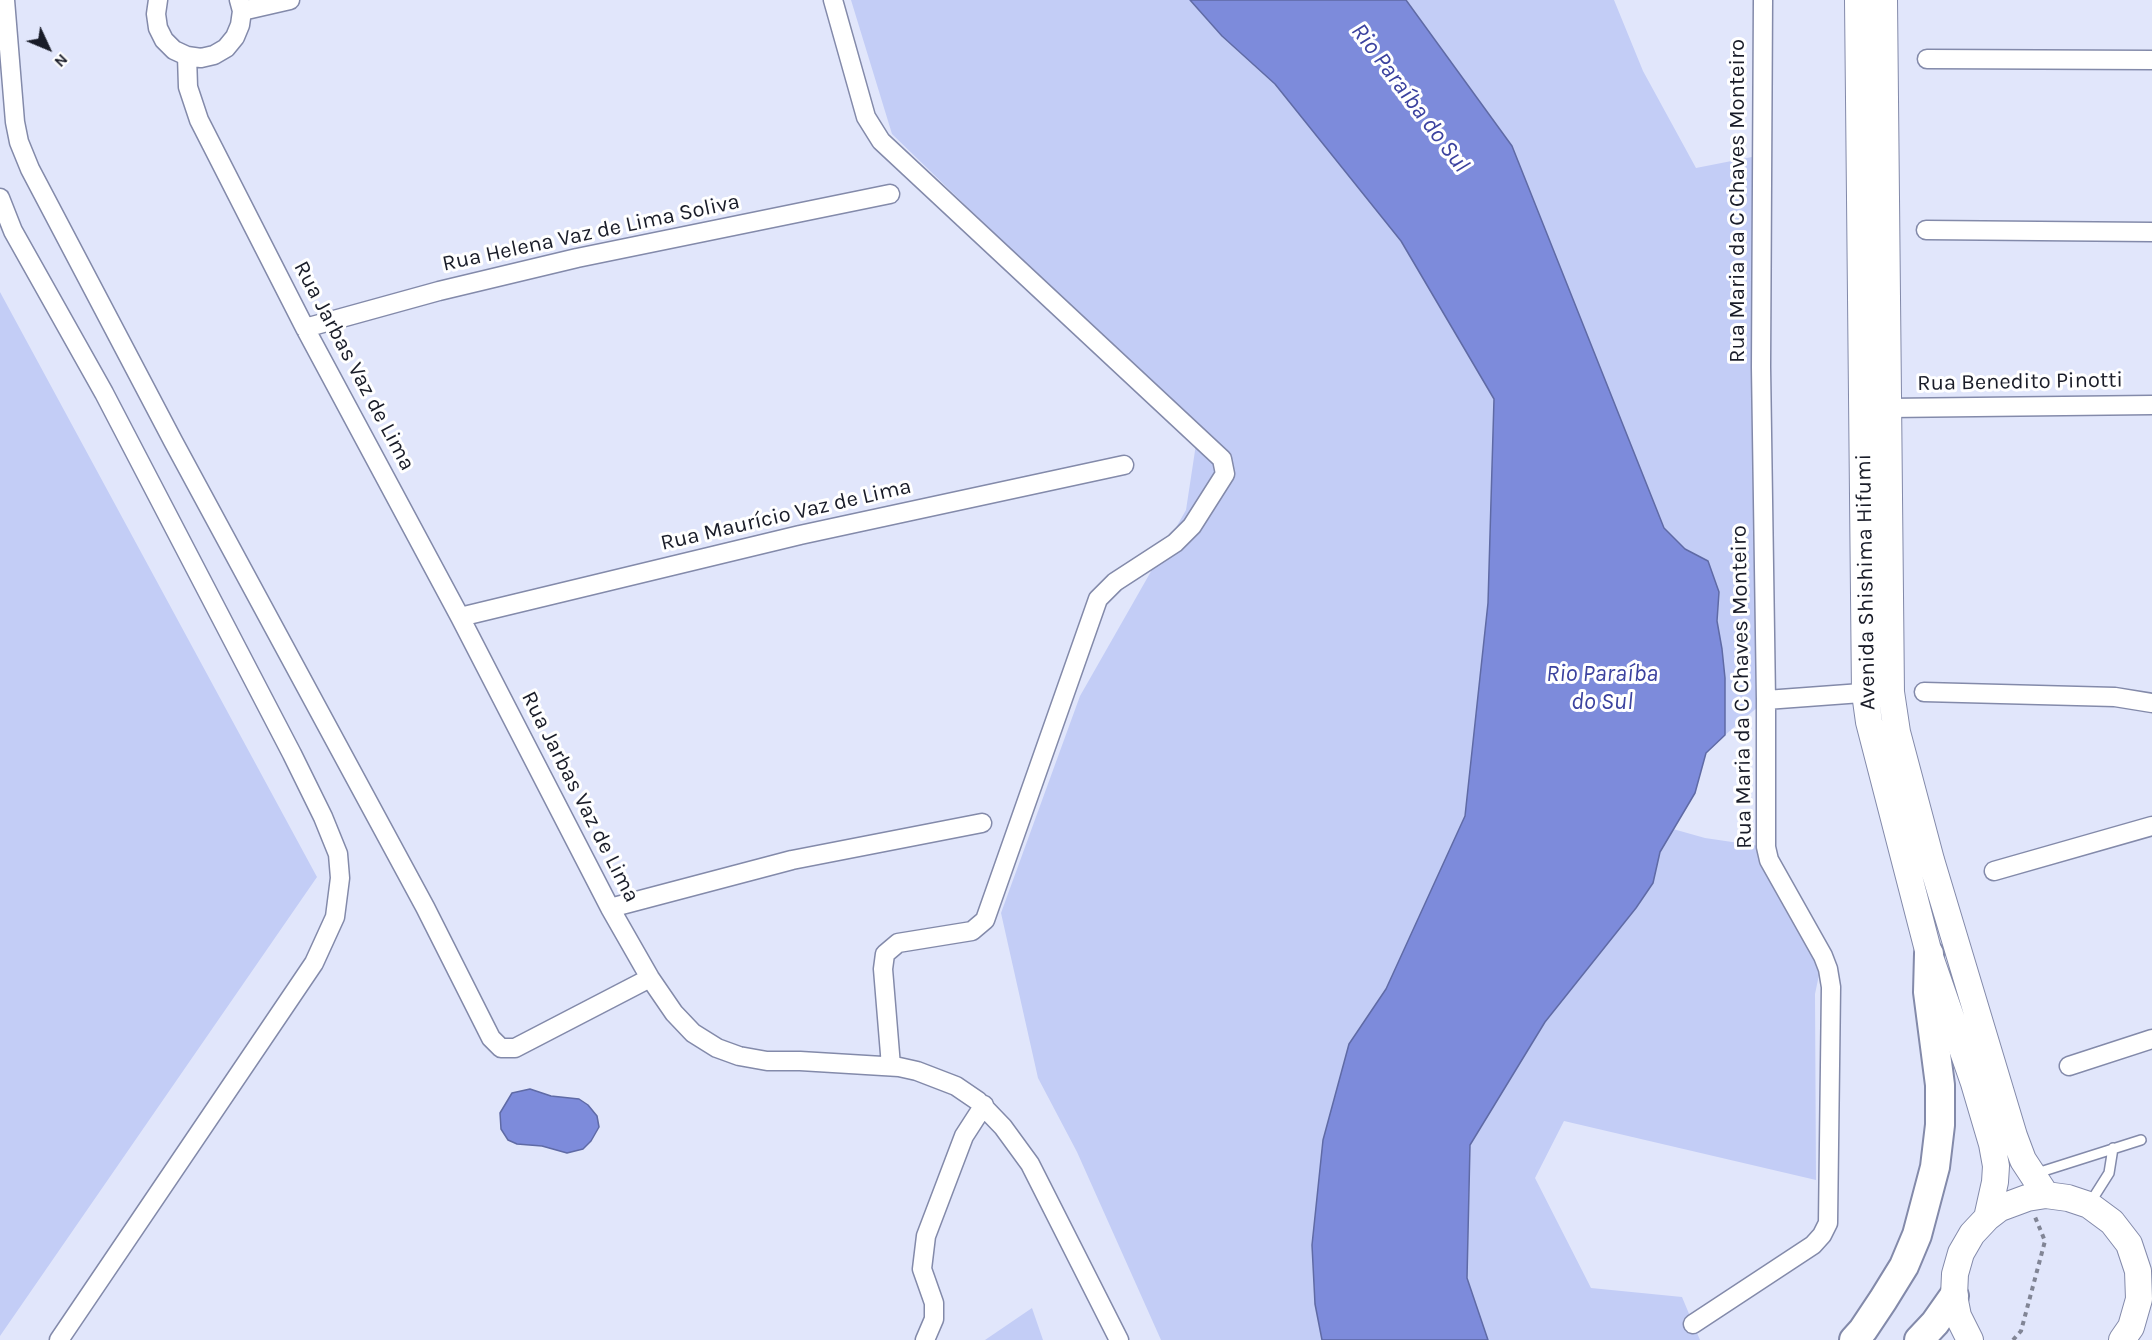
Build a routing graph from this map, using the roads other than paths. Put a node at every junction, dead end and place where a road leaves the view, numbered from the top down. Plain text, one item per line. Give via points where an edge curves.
1 (5, 0) edge
2 (158, 0) edge
3 (290, 0) edge
4 (833, 0) edge
5 (1763, 0) edge
6 (1858, 0) edge
7 (1884, 0) edge
8 (240, 5) edge
9 (187, 56) junction
10 (1927, 59) dead end
11 (2152, 60) edge
12 (890, 194) dead end
13 (0, 198) edge
14 (1926, 230) dead end
15 (2152, 232) edge
16 (305, 328) junction
17 (2152, 405) edge
18 (1888, 408) junction
19 (1124, 465) dead end
20 (460, 617) junction
21 (1891, 692) junction
22 (1924, 692) dead end
23 (1865, 693) junction
24 (1766, 700) junction
25 (2152, 703) edge
26 (982, 823) dead end
27 (2152, 826) edge
28 (1994, 871) dead end
29 (610, 908) junction
30 (1929, 954) junction
31 (650, 978) junction
32 (2152, 1039) edge
33 (2069, 1065) dead end
34 (891, 1066) junction
35 (984, 1105) junction
36 (2140, 1140) dead end
37 (2114, 1148) junction
38 (2039, 1185) junction
39 (2089, 1205) junction
40 (1987, 1218) junction
41 (1954, 1296) junction
42 (1693, 1324) dead end
43 (59, 1340) edge
44 (925, 1340) edge
45 (1119, 1340) edge
46 (1854, 1340) edge
47 (1919, 1340) edge
48 (1970, 1340) edge
49 (2122, 1340) edge

1 - 31 street via 15,122 30,169 425,907 491,1038 501,1048 515,1047
2 - 9 street via 158,28 164,40
3 - 8 street
4 - 34 street via 866,117 881,141 1222,459 1225,474 1192,526 1175,543 1115,582 1098,599 985,920 972,931 898,943 885,954
5 - 24 street, Rua Maria da C Chaves Monteiro via 1761,367
6 - 23 street, Avenida Shishima Hifumi
7 - 18 street, Avenida Shishima Hifumi
8 - 9 street via 240,25 226,48 201,58
9 - 16 street, Rua Jarbas Vaz de Lima via 188,87 198,120
10 - 11 street
12 - 16 street, Rua Helena Vaz de Lima Soliva via 577,258
13 - 43 street via 13,231 105,393 292,754 338,854 340,878 335,917 314,963
14 - 15 street
16 - 20 street, Rua Jarbas Vaz de Lima
17 - 18 street, Rua Benedito Pinotti
18 - 21 street, Avenida Shishima Hifumi
19 - 20 street, Rua Maurício Vaz de Lima via 800,535
20 - 29 street, Rua Jarbas Vaz de Lima
21 - 23 street
21 - 38 street, Avenida Shishima Hifumi via 1897,732 1934,871 2014,1136
22 - 25 street via 2115,697
23 - 24 street
23 - 30 street, Avenida Shishima Hifumi via 1869,722
24 - 42 street, Rua Maria da C Chaves Monteiro via 1766,847 1769,860 1823,956 1831,987 1828,1223 1813,1245
26 - 29 street via 792,860
27 - 28 street
29 - 31 street, Rua Jarbas Vaz de Lima
30 - 40 street, Avenida Shishima Hifumi via 1992,1144 1995,1182
30 - 46 main road via 1928,992 1940,1085 1935,1167 1917,1235 1904,1266
31 - 34 street, Rua Jarbas Vaz de Lima via 693,1033 717,1048 767,1061
32 - 33 street
34 - 35 street, Rua Jarbas Vaz de Lima via 956,1086
35 - 44 street via 964,1136 926,1236 922,1269 934,1303 934,1319
35 - 45 street, Rua Jarbas Vaz de Lima via 1030,1164
36 - 37 lane
37 - 38 lane
37 - 39 lane via 2109,1173
38 - 39 street
38 - 40 street via 2030,1197
39 - 49 street via 2112,1222 2129,1244 2138,1271 2139,1299
40 - 41 street via 1961,1253
41 - 47 main road
41 - 48 street via 1958,1316

